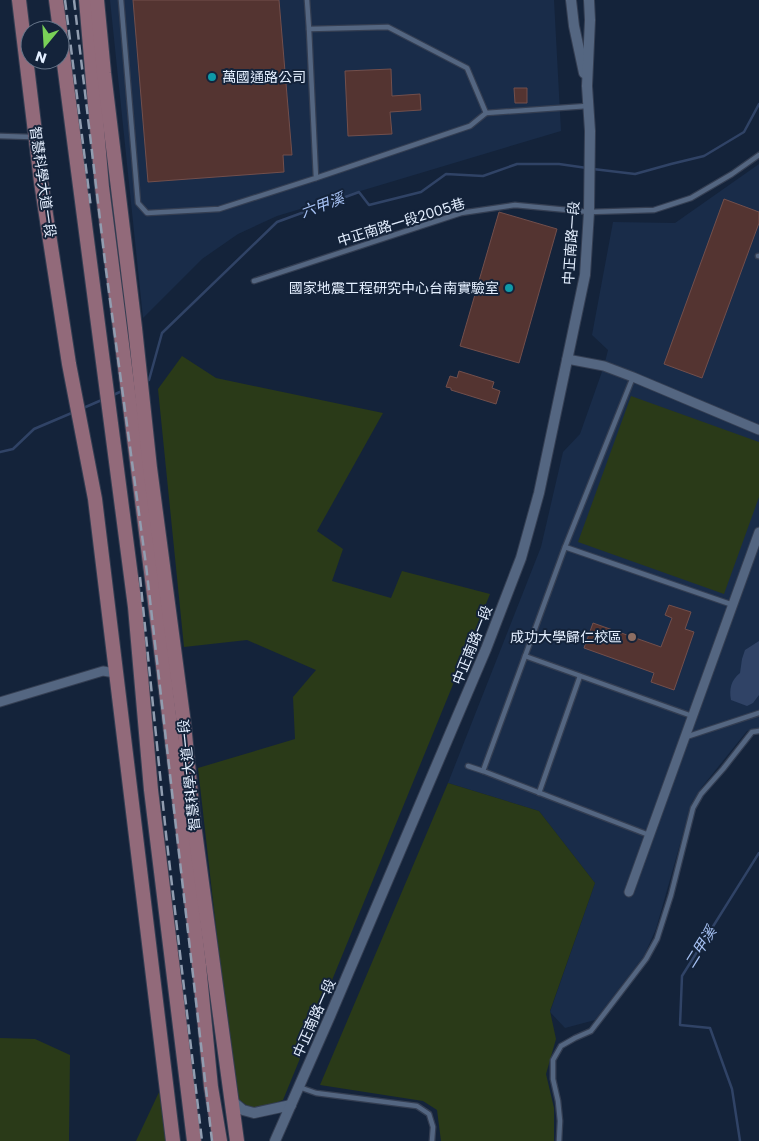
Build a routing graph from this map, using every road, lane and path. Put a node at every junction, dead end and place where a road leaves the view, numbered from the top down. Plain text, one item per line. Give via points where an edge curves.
1 (56, 0) edge
2 (86, 0) edge
3 (97, 0) edge
4 (121, 0) edge
5 (307, 0) edge
6 (571, 0) edge
7 (591, 0) edge
8 (19, 6) edge
9 (58, 20) edge
10 (309, 29) junction
11 (64, 70) edge
12 (587, 86) junction
13 (588, 106) junction
14 (486, 113) junction
15 (0, 136) edge
16 (36, 137) junction
17 (759, 154) edge
18 (316, 178) junction
19 (102, 187) junction
20 (589, 208) junction
21 (126, 260) junction
22 (254, 280) dead end
23 (567, 358) junction
24 (633, 376) junction
25 (759, 430) edge
26 (759, 532) edge
27 (565, 547) junction
28 (756, 552) edge
29 (732, 605) junction
30 (525, 656) junction
31 (115, 673) junction
32 (580, 676) junction
33 (0, 702) edge
34 (759, 713) edge
35 (692, 716) junction
36 (759, 731) edge
37 (685, 737) junction
38 (468, 766) dead end
39 (482, 771) junction
40 (538, 793) junction
41 (649, 835) junction
42 (197, 847) junction
43 (629, 892) dead end
44 (192, 904) junction
45 (299, 1087) junction
46 (231, 1100) junction
47 (291, 1105) junction
48 (173, 1141) edge
49 (194, 1141) edge
50 (220, 1141) edge
51 (237, 1141) edge
52 (275, 1141) edge
53 (432, 1141) edge
54 (559, 1141) edge

1 - 9 main road
2 - 19 main road
3 - 21 main road
4 - 18 lane via 138,203 147,213 219,210
5 - 10 lane
6 - 12 street
7 - 12 street
8 - 16 main road, 智慧科學大道一段
10 - 14 lane via 388,27 467,68
10 - 18 lane
11 - 49 main road via 135,607 151,790
12 - 13 street, 中正南路一段
13 - 14 lane
13 - 20 street, 中正南路一段
14 - 18 lane via 470,126
15 - 16 lane
16 - 31 main road, 智慧科學大道一段 via 69,364 95,499
17 - 20 lane, 中正南路一段2005巷 via 691,198 654,210
19 - 21 main road
19 - 44 main road, 智慧科學大道一段
20 - 22 lane, 中正南路一段2005巷 via 515,205 461,213
20 - 23 street, 中正南路一段 via 585,275
21 - 42 main road, 智慧科學大道一段
23 - 24 street
23 - 45 street, 中正南路一段 via 539,493 521,558 482,658
24 - 25 street
24 - 27 lane
26 - 28 street
27 - 29 lane
27 - 30 lane
28 - 29 street
29 - 35 street
30 - 32 lane
30 - 39 lane
31 - 33 street via 103,671
31 - 48 main road
32 - 35 lane
32 - 40 lane
34 - 37 lane
35 - 37 street
36 - 54 lane via 752,732 701,794 694,808 671,895 657,939 646,959 592,1031 561,1046 553,1060
37 - 41 street
38 - 39 lane
39 - 40 lane
40 - 41 lane
41 - 43 street
42 - 44 main road
42 - 46 main road, 智慧科學大道一段
44 - 50 main road, 智慧科學大道一段 via 211,1087
45 - 47 street, 中正南路一段
45 - 53 lane via 316,1093 417,1106 430,1114
46 - 47 street via 243,1110 254,1113
46 - 51 main road, 智慧科學大道一段
47 - 52 street, 中正南路一段

